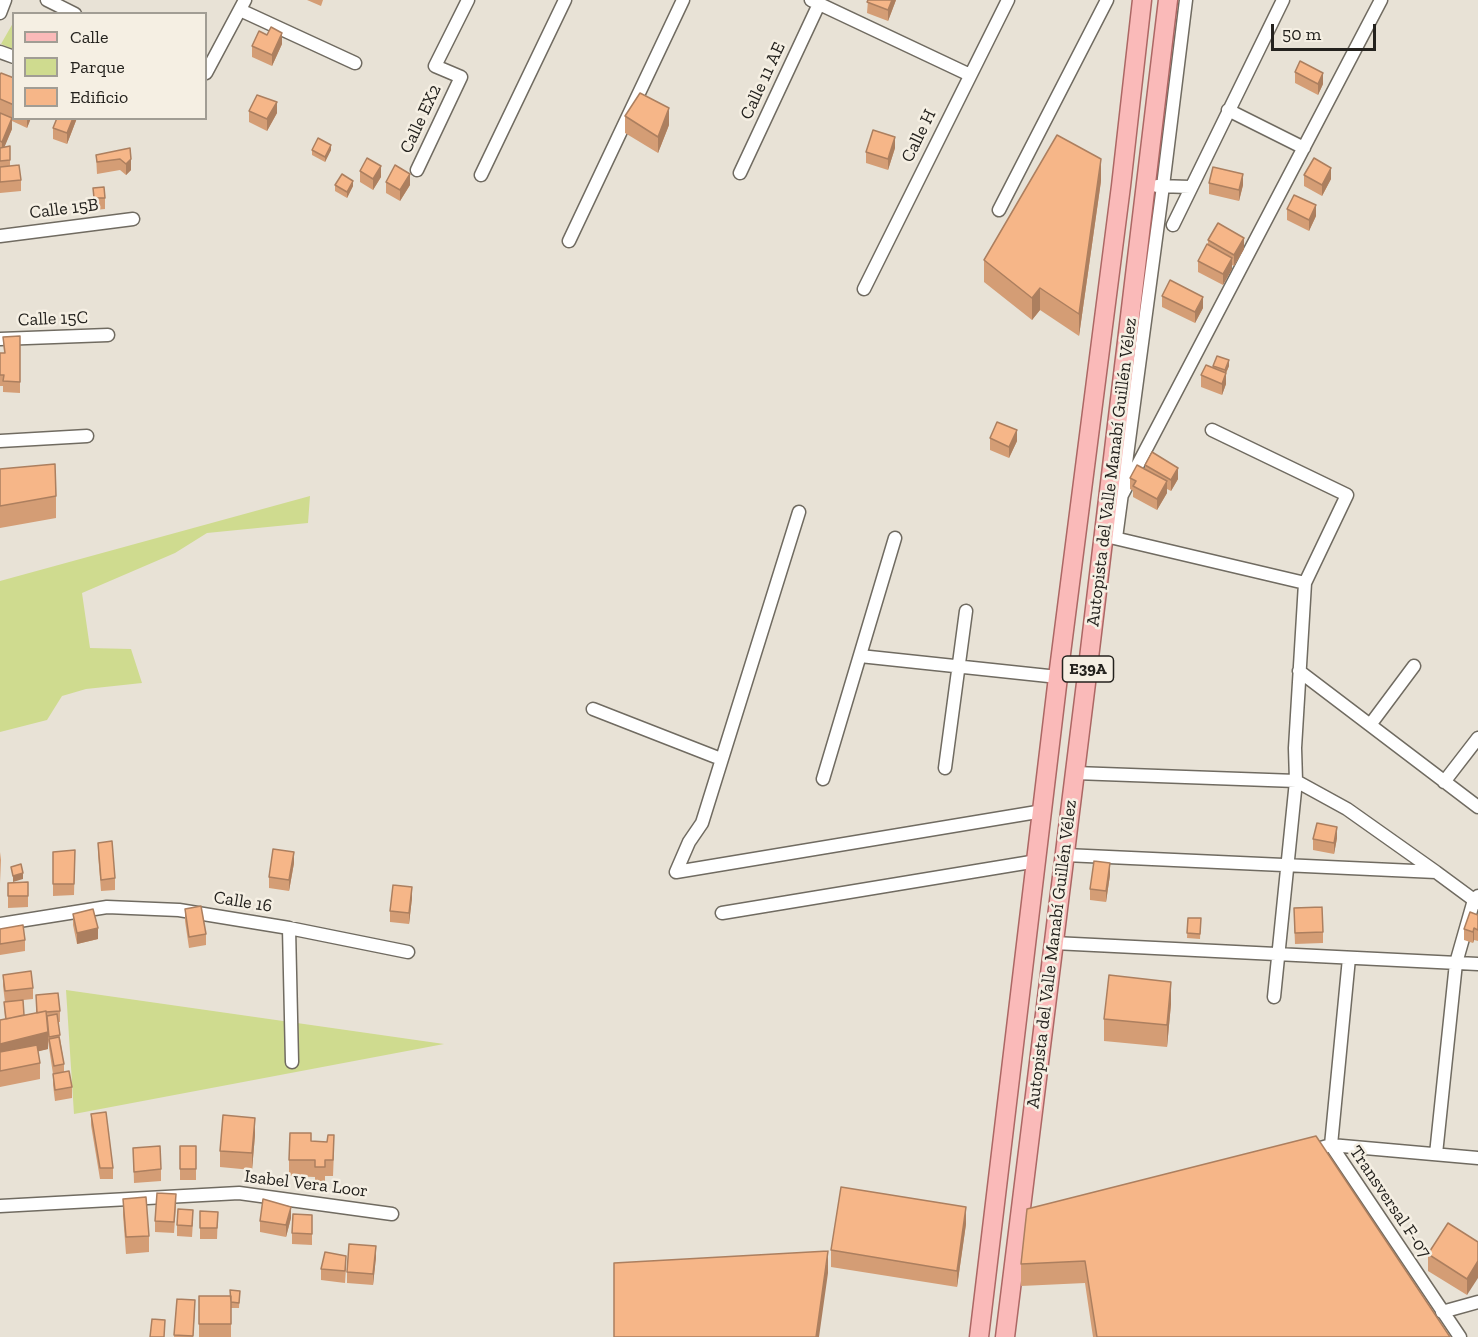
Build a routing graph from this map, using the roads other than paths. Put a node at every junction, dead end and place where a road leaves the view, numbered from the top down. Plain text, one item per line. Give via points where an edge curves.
1 (5, 0) edge
2 (47, 0) edge
3 (468, 0) edge
4 (565, 0) edge
5 (683, 0) edge
6 (1008, 0) edge
7 (1107, 0) edge
8 (1168, 0) edge
9 (1186, 0) edge
10 (1283, 0) edge
11 (1381, 0) edge
12 (1140, 1) edge
13 (815, 2) edge
14 (242, 5) edge
15 (71, 12) edge
16 (0, 13) edge
17 (355, 63) dead end
18 (207, 71) edge
19 (970, 75) junction
20 (1228, 110) junction
21 (1304, 148) junction
22 (417, 170) dead end
23 (740, 173) dead end
24 (481, 175) dead end
25 (1155, 186) junction
26 (1190, 187) junction
27 (999, 210) dead end
28 (133, 219) dead end
29 (1173, 225) dead end
30 (0, 236) edge
31 (569, 241) dead end
32 (864, 289) dead end
33 (108, 334) dead end
34 (0, 339) edge
35 (1212, 430) dead end
36 (87, 436) dead end
37 (0, 441) edge
38 (1122, 495) junction
39 (799, 512) dead end
40 (1108, 532) junction
41 (895, 538) dead end
42 (1305, 583) junction
43 (966, 611) dead end
44 (860, 656) junction
45 (1414, 666) dead end
46 (959, 667) junction
47 (1299, 671) junction
48 (1058, 677) junction
49 (593, 709) dead end
50 (1370, 725) junction
51 (1478, 738) edge
52 (721, 759) junction
53 (945, 768) dead end
54 (1075, 773) junction
55 (823, 779) dead end
56 (1296, 781) junction
57 (1444, 782) junction
58 (1478, 807) edge
59 (1043, 811) junction
60 (1065, 855) junction
61 (1037, 861) junction
62 (1287, 865) junction
63 (1436, 872) junction
64 (1477, 900) edge
65 (1031, 909) junction
66 (1058, 912) junction
67 (722, 913) dead end
68 (0, 924) edge
69 (289, 928) junction
70 (1054, 943) junction
71 (408, 952) dead end
72 (1278, 953) junction
73 (1349, 958) junction
74 (1456, 963) junction
75 (1478, 964) edge
76 (1274, 997) dead end
77 (292, 1062) dead end
78 (1330, 1146) junction
79 (1436, 1154) junction
80 (1296, 1155) edge
81 (1478, 1158) edge
82 (0, 1206) edge
83 (392, 1214) dead end
84 (1478, 1302) edge
85 (1442, 1312) junction
86 (979, 1337) edge
87 (1005, 1337) edge
88 (1460, 1337) edge

1 - 16 street
2 - 15 street
3 - 22 street, Calle EX2 via 435,66 461,77
4 - 24 street
5 - 31 street
6 - 19 street, Calle H
7 - 27 street
8 - 25 main road, Autopista del Valle Manabí Guillén Vélez / E39A
9 - 25 street
10 - 20 street
11 - 21 street
12 - 48 main road, Autopista del Valle Manabí Guillén Vélez / E39A via 1117,219
13 - 19 street
13 - 23 street, Calle 11 AE
14 - 17 street
14 - 18 street
19 - 32 street, Calle H
20 - 21 street
20 - 26 street
21 - 38 street
25 - 26 street
25 - 38 street
25 - 40 main road, Autopista del Valle Manabí Guillén Vélez / E39A
26 - 29 street
28 - 30 street, Calle 15B
33 - 34 street, Calle 15C
35 - 42 street via 1347,495
36 - 37 street
38 - 40 street
38 - 40 street
39 - 52 street
40 - 42 street
40 - 54 main road, Autopista del Valle Manabí Guillén Vélez / E39A
41 - 44 street
42 - 47 street
43 - 46 street
44 - 46 street
44 - 55 street
45 - 50 street
46 - 48 street
46 - 53 street
47 - 50 street
47 - 56 street
48 - 59 main road, Autopista del Valle Manabí Guillén Vélez / E39A
49 - 52 street
50 - 57 street
51 - 57 street
52 - 59 street via 702,823 676,872
54 - 56 street
54 - 60 main road, Autopista del Valle Manabí Guillén Vélez / E39A
56 - 62 street
56 - 63 street via 1347,809
57 - 58 street
59 - 61 main road, Autopista del Valle Manabí Guillén Vélez / E39A
60 - 62 street
60 - 66 main road, Autopista del Valle Manabí Guillén Vélez / E39A
61 - 65 main road, Autopista del Valle Manabí Guillén Vélez / E39A
61 - 67 street
62 - 63 street
62 - 72 street
63 - 64 street
64 - 74 street
65 - 66 main road
65 - 86 main road, Autopista del Valle Manabí Guillén Vélez / E39A
66 - 70 main road, Autopista del Valle Manabí Guillén Vélez / E39A
68 - 69 street, Calle 16 via 107,907 179,910
69 - 71 street, Calle 16
69 - 77 street
70 - 72 street
70 - 87 main road, Autopista del Valle Manabí Guillén Vélez / E39A via 1023,1223
72 - 73 street
72 - 76 street
73 - 74 street
73 - 78 street
74 - 75 street
74 - 79 street
78 - 79 street
78 - 80 street, Transversal F-07
78 - 85 street, Transversal F-07
79 - 81 street
82 - 83 street, Isabel Vera Loor via 239,1193
84 - 85 street
85 - 88 street, Transversal F-07

